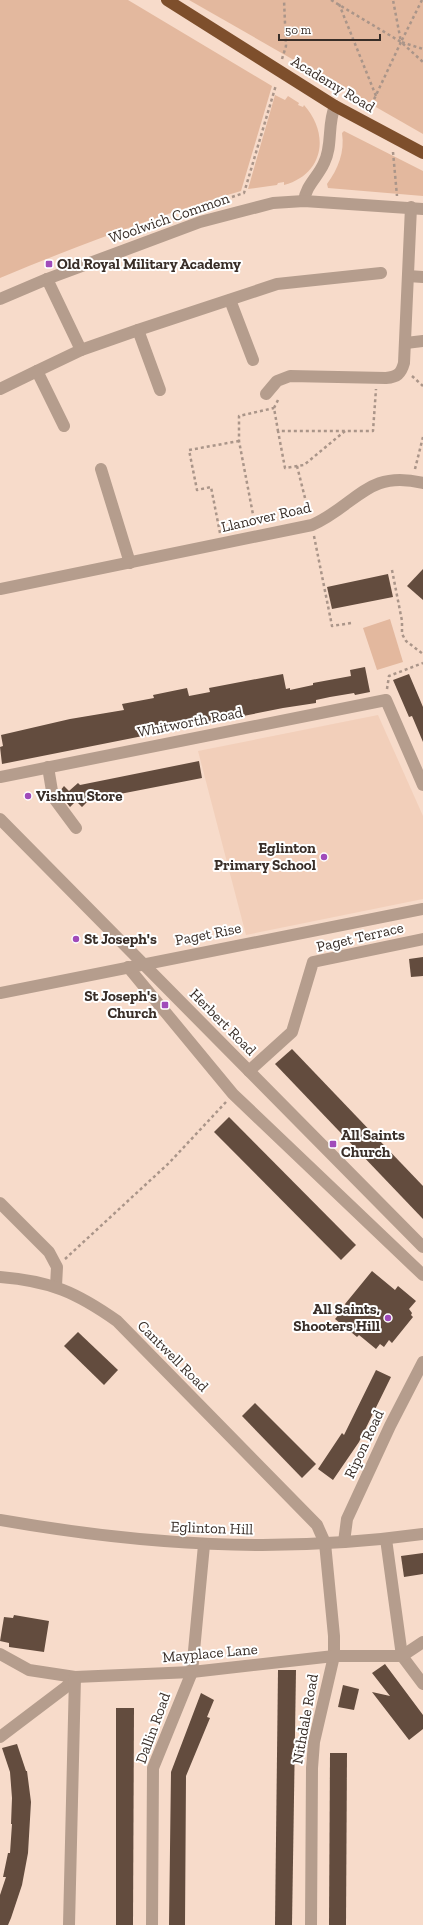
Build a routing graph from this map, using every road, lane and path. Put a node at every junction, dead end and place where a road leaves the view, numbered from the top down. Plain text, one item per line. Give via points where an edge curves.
1 (167, 0) edge
2 (284, 0) edge
3 (331, 0) edge
4 (393, 0) edge
5 (422, 0) edge
6 (339, 4) junction
7 (401, 42) junction
8 (423, 49) edge
9 (282, 60) dead end
10 (423, 62) edge
11 (276, 84) dead end
12 (376, 96) junction
13 (335, 106) junction
14 (366, 115) dead end
15 (393, 152) dead end
16 (423, 153) edge
17 (232, 197) dead end
18 (304, 200) junction
19 (397, 206) junction
20 (411, 207) junction
21 (423, 208) edge
22 (381, 273) dead end
23 (408, 276) junction
24 (423, 277) edge
25 (47, 279) junction
26 (0, 299) edge
27 (230, 300) junction
28 (138, 330) junction
29 (423, 341) edge
30 (406, 343) junction
31 (82, 350) junction
32 (253, 360) dead end
33 (37, 371) junction
34 (376, 378) junction
35 (0, 389) edge
36 (160, 390) dead end
37 (266, 394) dead end
38 (281, 396) dead end
39 (274, 408) junction
40 (64, 426) dead end
41 (278, 430) junction
42 (344, 431) junction
43 (423, 437) edge
44 (239, 441) junction
45 (297, 466) junction
46 (101, 469) dead end
47 (418, 482) edge
48 (312, 525) junction
49 (257, 537) junction
50 (222, 544) junction
51 (130, 563) junction
52 (392, 570) dead end
53 (0, 589) edge
54 (351, 623) dead end
55 (423, 654) edge
56 (423, 663) edge
57 (386, 700) junction
58 (48, 766) junction
59 (0, 777) edge
60 (423, 785) edge
61 (0, 819) edge
62 (76, 828) dead end
63 (423, 909) edge
64 (423, 939) edge
65 (143, 964) junction
66 (128, 967) junction
67 (0, 993) edge
68 (249, 1071) junction
69 (233, 1094) junction
70 (0, 1203) edge
71 (423, 1248) edge
72 (57, 1267) junction
73 (423, 1275) edge
74 (0, 1277) edge
75 (56, 1286) junction
76 (423, 1362) edge
77 (0, 1520) edge
78 (423, 1534) edge
79 (386, 1539) junction
80 (344, 1542) junction
81 (325, 1543) junction
82 (204, 1545) junction
83 (423, 1642) edge
84 (0, 1654) edge
85 (334, 1656) junction
86 (402, 1656) junction
87 (192, 1672) junction
88 (75, 1678) junction
89 (423, 1684) edge
90 (0, 1737) edge
91 (69, 1925) edge
92 (152, 1925) edge
93 (311, 1925) edge

1 - 13 highway, Academy Road
2 - 9 path via 286,46
3 - 6 path
4 - 7 path
5 - 7 path
6 - 7 path
6 - 12 path
7 - 8 path
7 - 10 path
7 - 12 path
11 - 17 path via 244,194
12 - 14 path
13 - 16 highway, Academy Road
13 - 18 street via 331,116 329,149 325,162 306,190
15 - 19 path
18 - 19 street, Woolwich Common
18 - 25 street, Woolwich Common via 273,203 200,222
19 - 20 street, Woolwich Common
20 - 21 street, Woolwich Common
20 - 23 street
22 - 27 street via 277,284
23 - 24 street
23 - 30 street
25 - 26 street, Woolwich Common
25 - 31 street
27 - 28 street
27 - 32 street
28 - 31 street
28 - 36 street
29 - 30 street
30 - 34 street via 404,363 399,374 395,377
31 - 33 street
33 - 35 street
33 - 40 street
34 - 37 street via 290,376 277,381
34 - 42 path via 374,431
38 - 39 path
39 - 41 path
39 - 44 path via 239,416
41 - 42 path
41 - 45 path via 285,468
42 - 45 path via 304,465
43 - 47 path
44 - 49 path
44 - 50 path via 189,450 197,490 211,487
45 - 48 path
46 - 51 street
47 - 48 street, Llanover Road via 398,479 376,484 326,519
48 - 49 street, Llanover Road
48 - 54 path via 332,626
49 - 50 street, Llanover Road
50 - 51 street, Llanover Road
51 - 53 street, Llanover Road
52 - 55 path via 402,621 402,634 406,641
56 - 57 path via 389,676
57 - 58 street, Whitworth Road
57 - 60 street
58 - 59 street, Whitworth Road
58 - 62 street via 53,797
61 - 65 street, Herbert Road
63 - 65 street, Paget Rise
64 - 68 street, Paget Terrace via 313,962 292,1032
65 - 66 street, Paget Rise
65 - 68 street, Herbert Road
66 - 67 street, Paget Rise
66 - 69 street
68 - 71 street, Herbert Road
69 - 72 path via 169,1163
69 - 73 street
70 - 72 street via 49,1252
72 - 75 street
74 - 75 street, Cantwell Road
75 - 81 street, Cantwell Road via 90,1302 116,1321 316,1525
76 - 80 street, Ripon Road via 347,1519
77 - 82 street, Eglinton Hill via 129,1539
78 - 79 street, Eglinton Hill
79 - 80 street, Eglinton Hill
79 - 86 street
80 - 81 street, Eglinton Hill
81 - 82 street, Eglinton Hill
81 - 85 street, Nithdale Road
82 - 87 street, Dallin Road
83 - 86 street
84 - 88 street, Mayplace Lane via 29,1670
85 - 86 street, Mayplace Lane
85 - 87 street, Mayplace Lane
85 - 93 street, Nithdale Road via 314,1742
86 - 89 street
87 - 88 street, Mayplace Lane
87 - 92 street, Dallin Road via 153,1768
88 - 90 street
88 - 91 street

